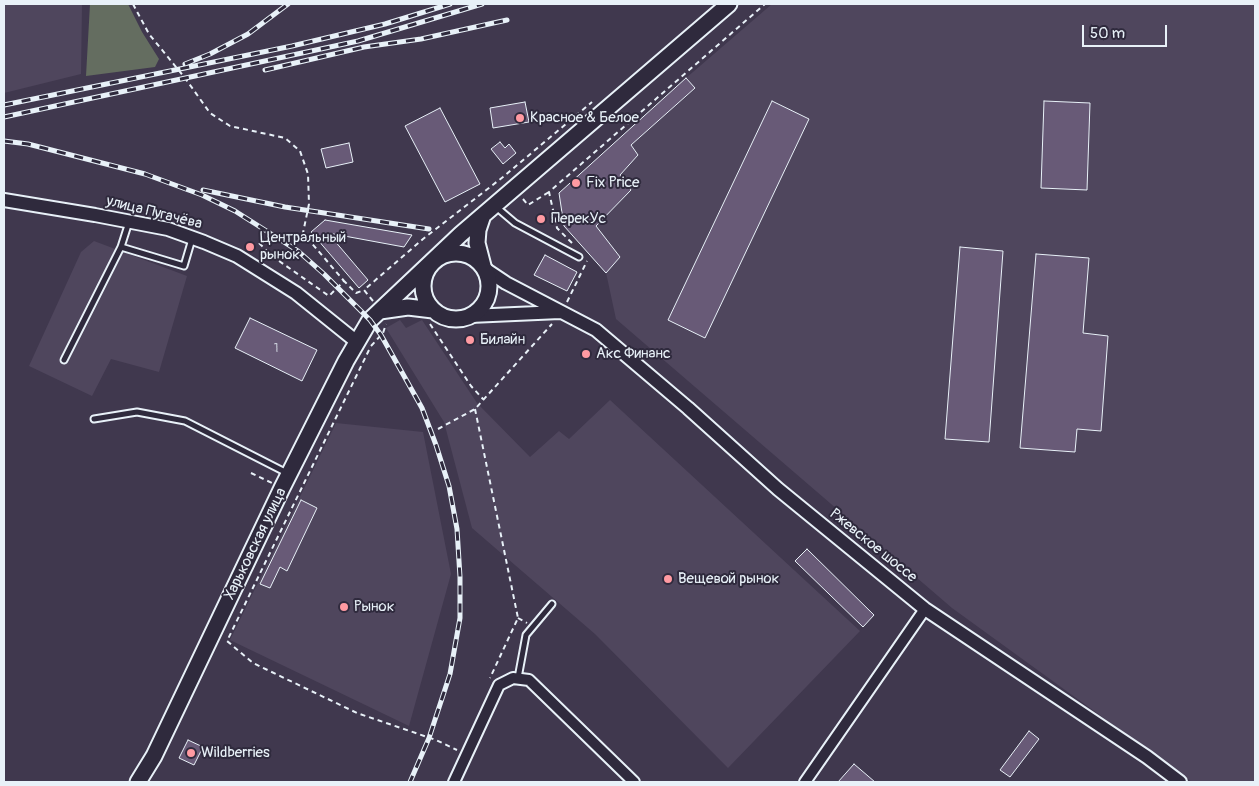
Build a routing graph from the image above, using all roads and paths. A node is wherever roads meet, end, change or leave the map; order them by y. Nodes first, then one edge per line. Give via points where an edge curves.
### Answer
1 (132, 4) edge
2 (729, 4) edge
3 (765, 4) edge
4 (4, 200) edge
5 (495, 206) junction
6 (482, 218) junction
7 (130, 222) junction
8 (193, 238) junction
9 (259, 243) dead end
10 (120, 248) junction
11 (576, 248) dead end
12 (579, 256) dead end
13 (588, 259) dead end
14 (433, 262) junction
15 (484, 268) junction
16 (344, 282) junction
17 (364, 290) dead end
18 (432, 310) junction
19 (563, 312) junction
20 (385, 316) junction
21 (470, 316) junction
22 (357, 342) junction
23 (64, 360) dead end
24 (476, 409) junction
25 (94, 419) dead end
26 (438, 429) dead end
27 (289, 474) junction
28 (552, 604) dead end
29 (924, 609) junction
30 (490, 679) dead end
31 (524, 680) junction
32 (457, 750) dead end
33 (138, 782) edge
34 (454, 782) edge
35 (634, 782) edge
36 (805, 782) edge
37 (1180, 782) edge

1 - 16 path via 149,34 210,113 230,126 285,138 300,151 308,174 309,204 302,233
2 - 5 main road
3 - 11 path via 549,192 557,228
4 - 7 street, улица Пугачёва
5 - 6 main road
5 - 12 lane via 516,223
6 - 14 main road
6 - 15 main road via 476,243
7 - 8 street, улица Пугачёва via 168,229
7 - 10 lane
8 - 10 lane via 184,266
8 - 22 street, улица Пугачёва via 237,256 296,293
9 - 16 path via 272,256 329,296
10 - 23 lane
13 - 19 path
14 - 15 main road via 447,254 463,253 478,260
14 - 18 main road via 423,285
14 - 20 main road, Харьковская улица via 418,274
15 - 19 street, Ржевское шоссе
15 - 21 main road via 489,278 488,296
16 - 17 path via 356,293
18 - 20 main road via 408,307
18 - 21 main road via 450,319
19 - 21 street
19 - 24 path
19 - 29 street, Ржевское шоссе via 596,330 778,489
20 - 22 main road, Харьковская улица via 370,320
20 - 32 path via 384,333 371,346 227,641 253,663 357,713
22 - 27 main road, Харьковская улица
24 - 26 path
24 - 30 path via 518,618
25 - 27 lane via 137,412 186,421
27 - 33 main road, Харьковская улица via 154,756
28 - 31 lane via 526,635
29 - 36 street
29 - 37 street, Ржевское шоссе
31 - 34 street via 513,678 499,685
31 - 35 street

